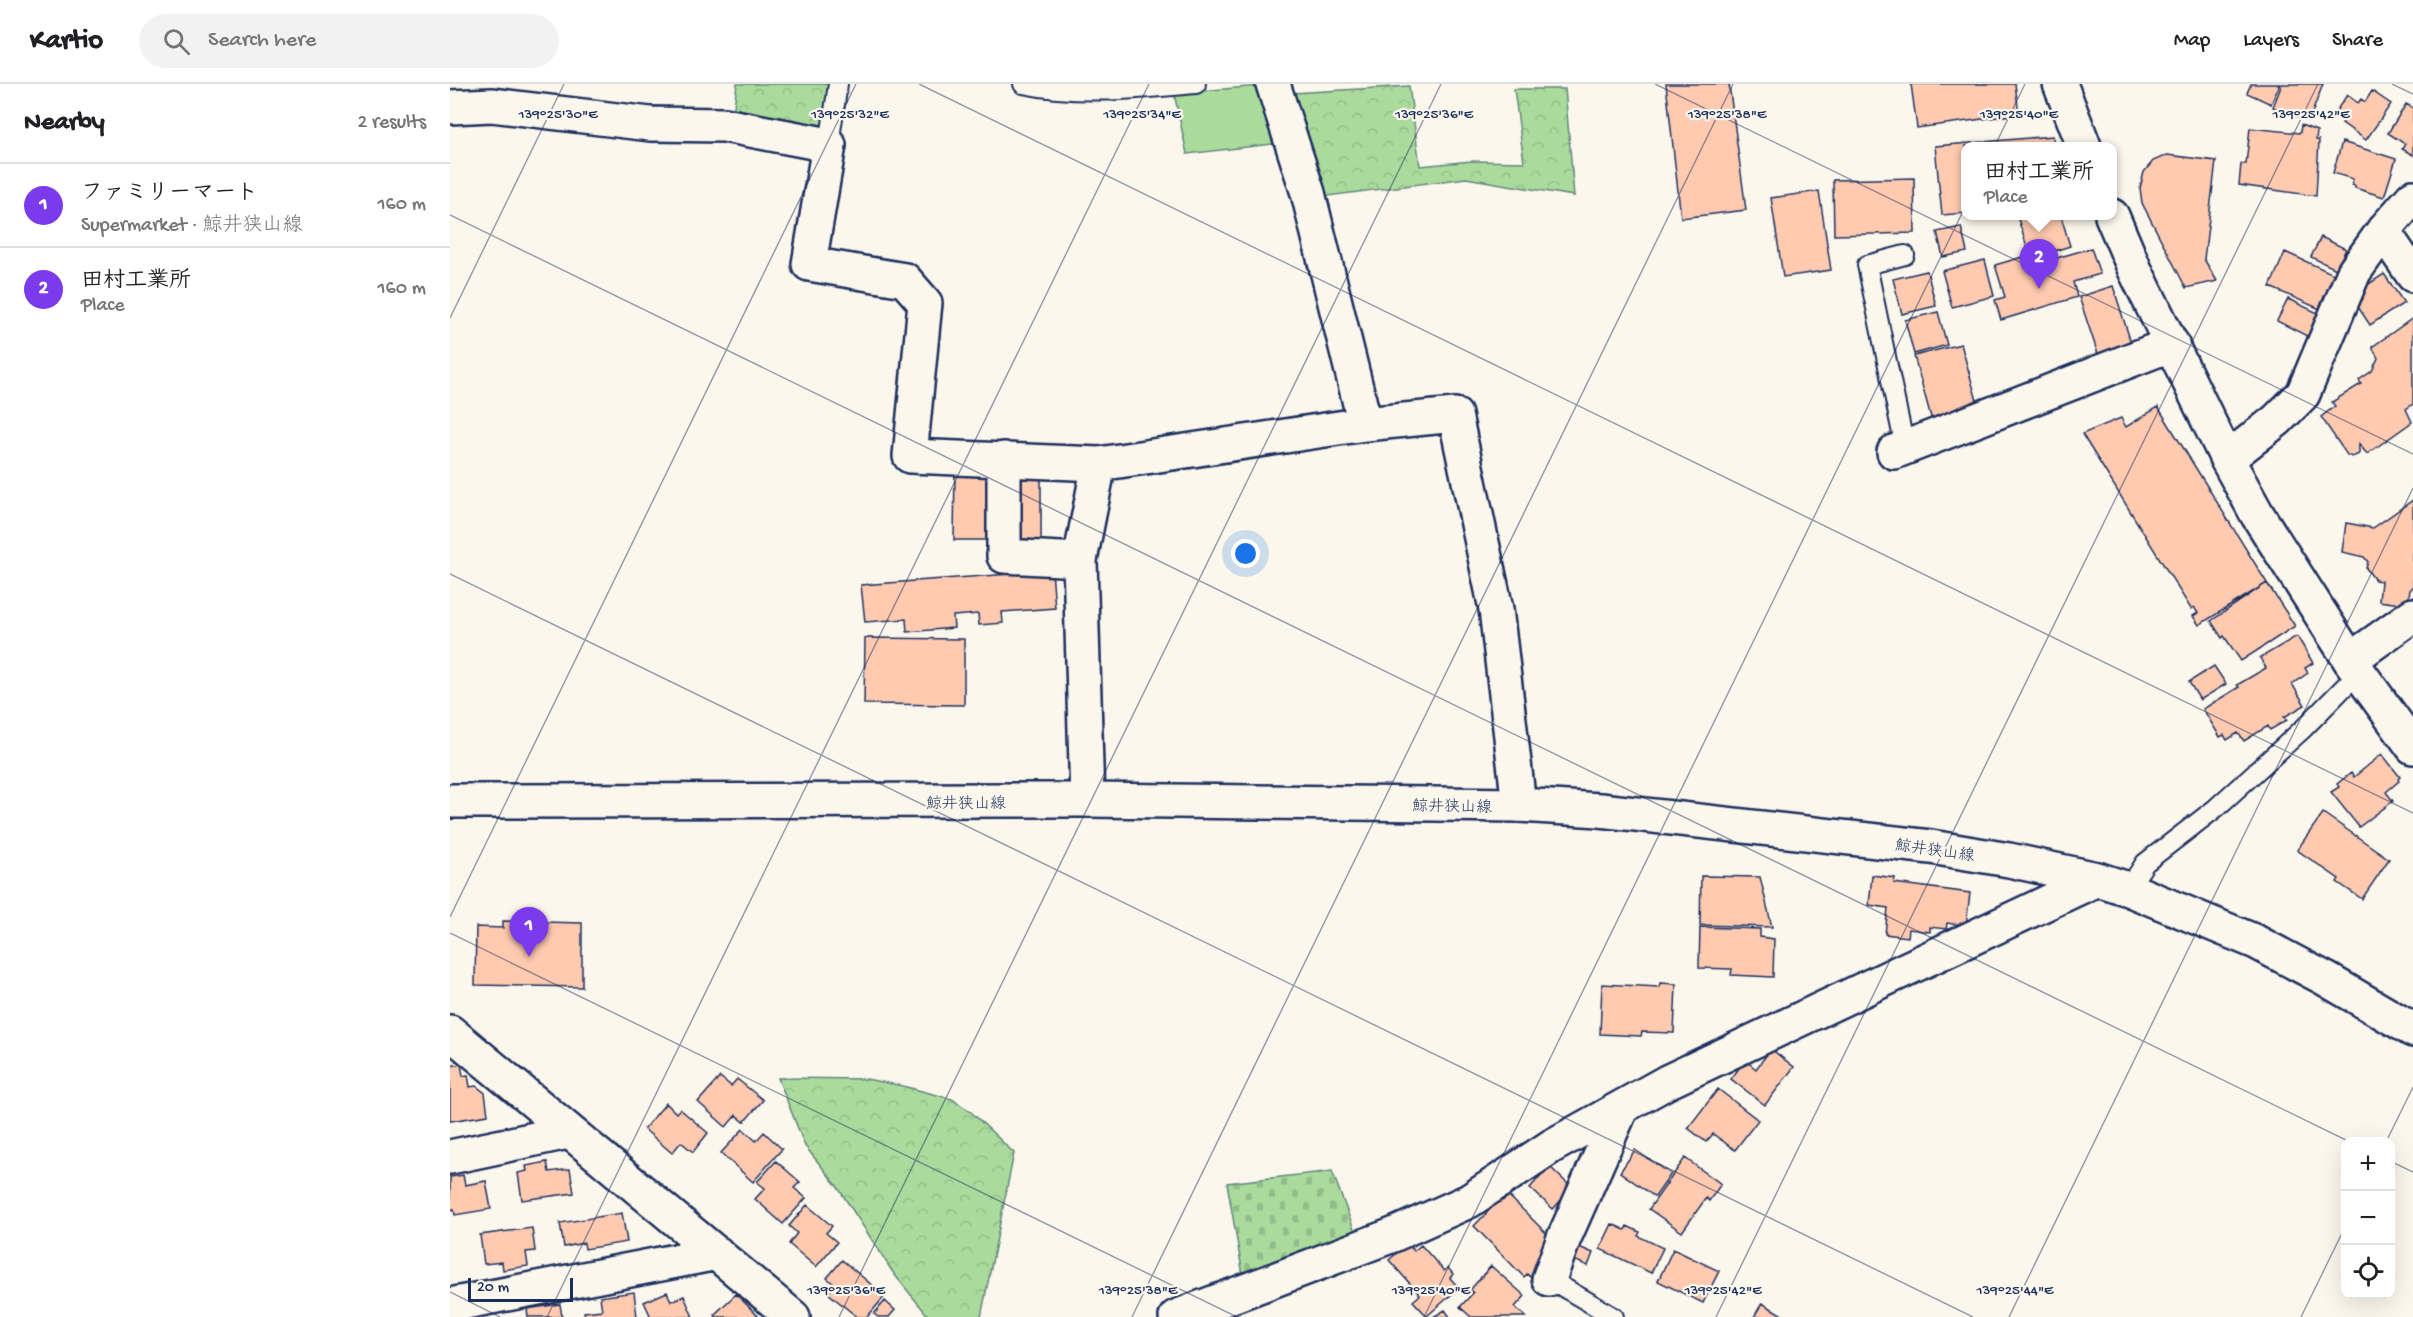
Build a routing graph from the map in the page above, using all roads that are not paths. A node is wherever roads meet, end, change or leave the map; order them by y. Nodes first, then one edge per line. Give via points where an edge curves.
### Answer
1 (838, 84) edge
2 (1023, 84) edge
3 (1196, 84) edge
4 (1273, 84) edge
5 (2060, 84) edge
6 (450, 107) edge
7 (2082, 142) edge
8 (829, 145) junction
9 (2413, 197) edge
10 (2114, 220) edge
11 (2383, 231) junction
12 (1905, 255) dead end
13 (2413, 275) edge
14 (2172, 344) junction
15 (1365, 424) junction
16 (1899, 450) joint
17 (1004, 459) junction
18 (2227, 459) junction
19 (1099, 464) junction
20 (1080, 560) junction
21 (2413, 615) edge
22 (2355, 666) junction
23 (2413, 747) edge
24 (1088, 800) junction
25 (450, 801) edge
26 (1519, 805) junction
27 (2097, 879) junction
28 (2128, 889) junction
29 (2413, 1030) edge
30 (450, 1032) edge
31 (1622, 1107) junction
32 (568, 1132) junction
33 (450, 1157) edge
34 (717, 1253) junction
35 (1549, 1279) joint
36 (450, 1305) edge
37 (793, 1317) edge
38 (1176, 1317) edge
39 (1614, 1317) edge

1 - 8 lane
2 - 3 lane via 1046,89 1110,91
4 - 15 street via 1308,194
5 - 7 street
6 - 8 street via 492,105 650,124 723,125
8 - 17 street via 809,264 905,280 925,303 910,456
9 - 11 street
10 - 14 street
11 - 13 street
11 - 18 street via 2354,272 2303,394
12 - 16 lane via 1867,265
14 - 16 street
14 - 18 street
15 - 19 street
15 - 26 street via 1455,416 1496,609
17 - 19 street
17 - 20 street via 1004,556
18 - 22 street via 2257,514
19 - 20 street
20 - 24 street
21 - 22 street
22 - 23 street
22 - 28 lane via 2304,728 2216,808 2145,863
24 - 25 street, 鯨井狭山線
24 - 26 street, 鯨井狭山線
26 - 27 street, 鯨井狭山線 via 1600,810 1931,847
27 - 28 street, 鯨井狭山線
27 - 31 street via 1666,1082
28 - 29 street, 鯨井狭山線 via 2256,942
30 - 32 street
31 - 35 street
31 - 38 street via 1552,1146 1470,1201 1394,1235
32 - 33 street
32 - 34 street
34 - 36 street
34 - 37 street
35 - 39 lane

